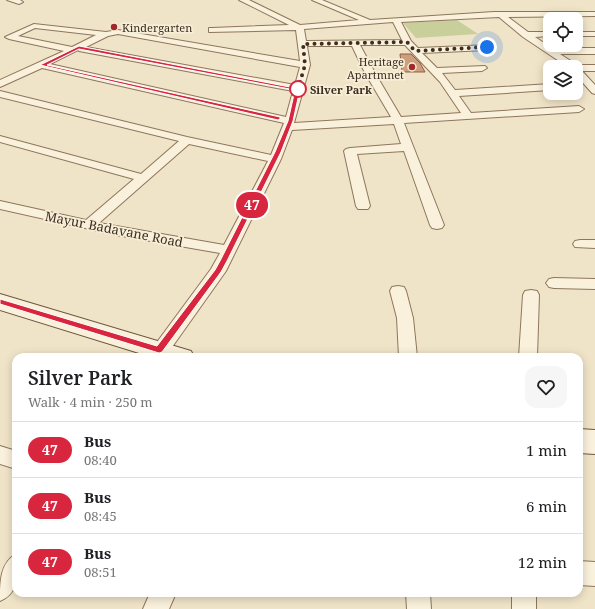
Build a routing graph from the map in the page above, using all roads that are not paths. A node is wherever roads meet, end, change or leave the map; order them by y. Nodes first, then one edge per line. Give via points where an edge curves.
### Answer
1 (243, 0) edge
2 (316, 0) edge
3 (595, 14) edge
4 (501, 15) junction
5 (396, 20) junction
6 (371, 22) junction
7 (212, 30) dead end
8 (106, 34) junction
9 (543, 34) edge
10 (583, 34) edge
11 (595, 34) edge
12 (526, 35) junction
13 (407, 42) junction
14 (355, 43) junction
15 (300, 44) junction
16 (543, 46) edge
17 (487, 47) dead end
18 (76, 49) junction
19 (415, 51) junction
20 (583, 51) edge
21 (595, 51) edge
22 (551, 52) edge
23 (563, 60) edge
24 (43, 65) junction
25 (482, 68) dead end
26 (583, 68) edge
27 (595, 68) edge
28 (434, 71) junction
29 (583, 77) edge
30 (0, 84) edge
31 (543, 86) edge
32 (298, 89) junction
33 (595, 91) edge
34 (452, 92) junction
35 (0, 94) edge
36 (579, 109) dead end
37 (468, 116) junction
38 (398, 120) junction
39 (289, 124) junction
40 (0, 139) edge
41 (187, 140) junction
42 (408, 146) junction
43 (275, 159) junction
44 (143, 178) junction
45 (0, 205) edge
46 (363, 206) dead end
47 (88, 225) junction
48 (437, 225) dead end
49 (580, 244) dead end
50 (595, 244) edge
51 (229, 250) junction
52 (554, 283) dead end
53 (595, 284) edge
54 (398, 291) dead end
55 (531, 295) dead end
56 (0, 302) edge
57 (154, 353) edge
58 (158, 353) edge
59 (408, 353) edge
60 (528, 353) edge
61 (583, 441) edge
62 (595, 442) edge
63 (0, 455) edge
64 (12, 459) edge
65 (12, 572) edge
66 (583, 573) edge
67 (595, 574) edge
68 (0, 589) edge
69 (162, 597) edge
70 (418, 597) edge
71 (524, 597) edge
72 (155, 609) edge
73 (419, 609) edge
74 (524, 609) edge

1 - 15 street
2 - 6 street
3 - 4 street via 554,10
4 - 5 street
4 - 12 street
5 - 6 street
5 - 13 street
6 - 15 street
7 - 15 street
8 - 15 street via 124,32
8 - 18 street
8 - 18 street via 34,26 9,37
9 - 12 street
10 - 11 street
12 - 16 street
13 - 14 street
13 - 19 street
14 - 15 street
14 - 38 street
15 - 32 street
17 - 19 street
18 - 24 street
18 - 32 street
19 - 28 street
20 - 21 street
22 - 23 street
24 - 30 street
24 - 39 street
25 - 28 street
26 - 27 street
28 - 34 street
29 - 33 street
31 - 34 street
32 - 39 street
34 - 37 street
35 - 41 street
36 - 37 street
37 - 38 street
38 - 39 street
38 - 42 street
39 - 43 street
40 - 44 street
41 - 43 street
41 - 44 street
42 - 46 street via 350,151
42 - 48 street
43 - 51 street
44 - 47 street
45 - 47 street, Mayur Badavane Road
47 - 51 street, Mayur Badavane Road
49 - 50 street
51 - 58 street via 218,271
52 - 53 street
54 - 59 street via 405,318
55 - 60 street
56 - 57 street
61 - 62 street
63 - 64 street
65 - 68 street
66 - 67 street
69 - 72 street
70 - 73 street
71 - 74 street

